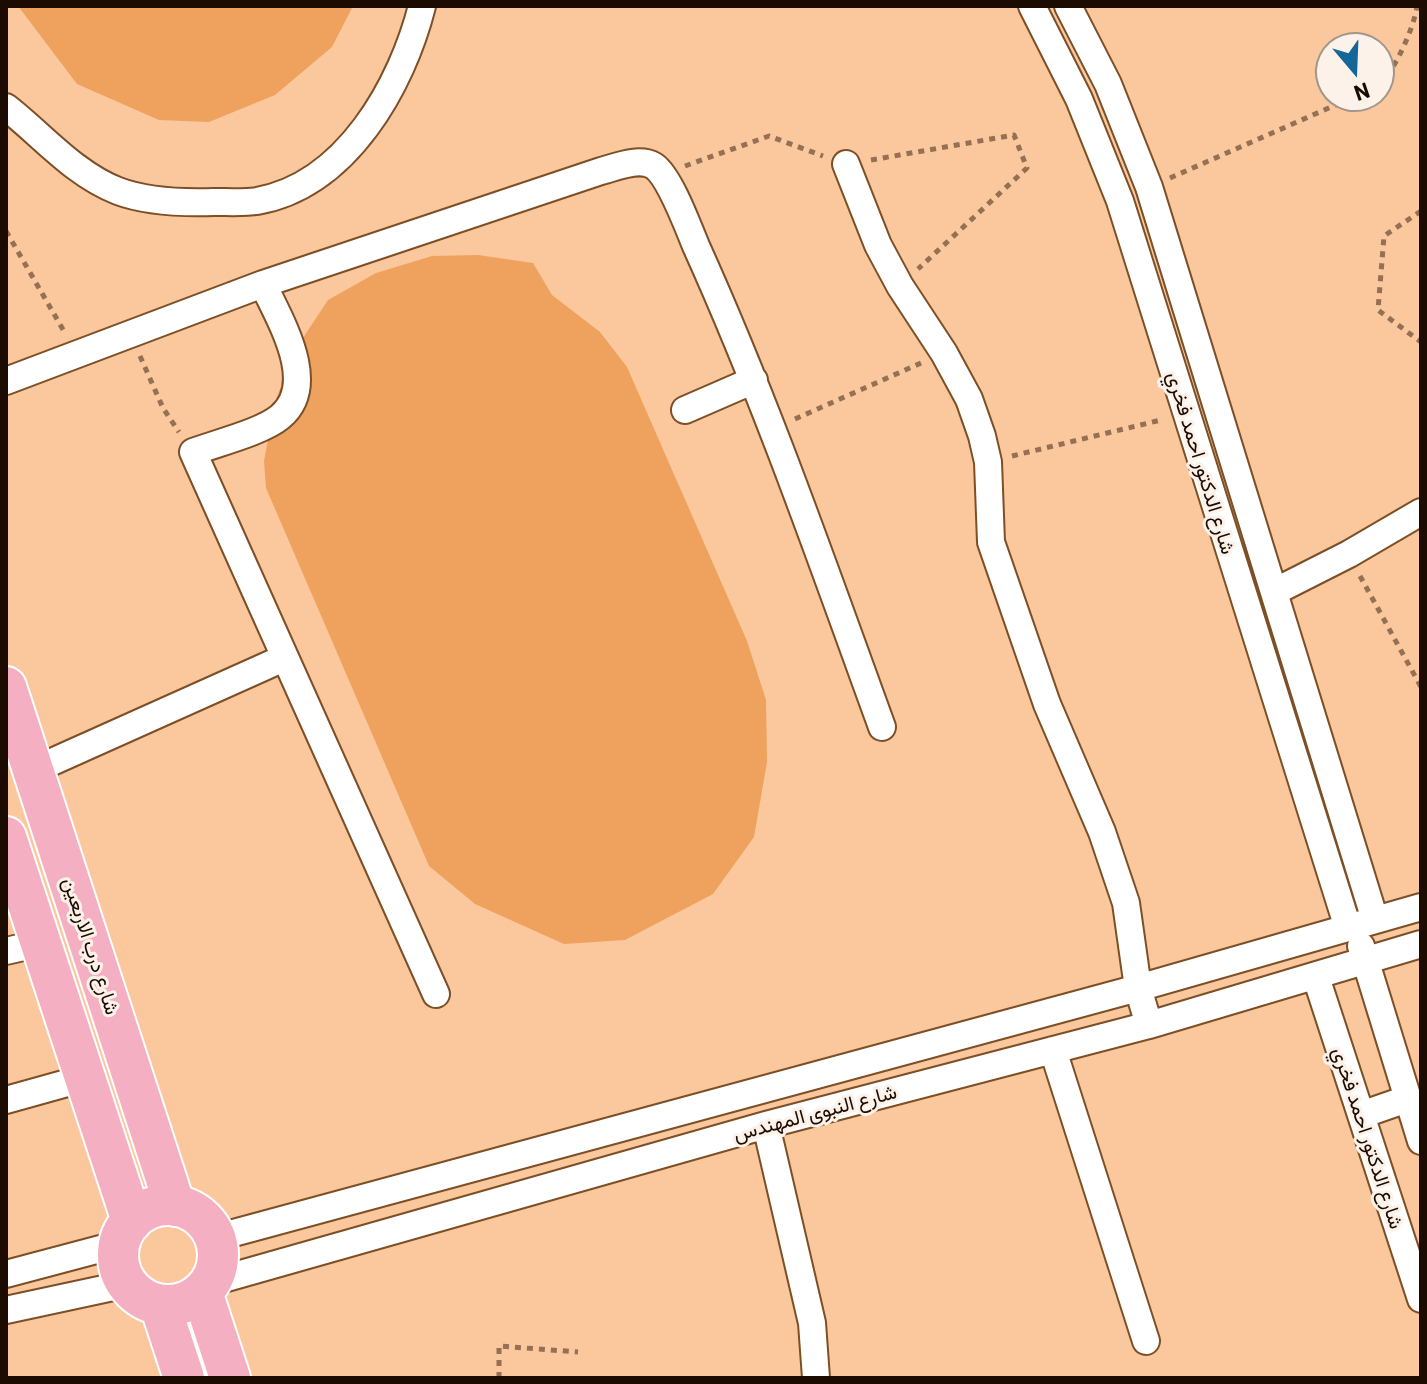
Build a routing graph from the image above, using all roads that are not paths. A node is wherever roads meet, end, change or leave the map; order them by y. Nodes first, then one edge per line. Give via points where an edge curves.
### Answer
1 (422, 6) edge
2 (1032, 6) edge
3 (1068, 6) edge
4 (6, 107) edge
5 (846, 164) road end
6 (263, 284) junction
7 (754, 380) junction
8 (6, 381) edge
9 (685, 410) dead end
10 (1421, 512) edge
11 (1276, 601) junction
12 (1251, 620) junction
13 (284, 658) junction
14 (6, 687) edge
15 (882, 727) dead end
16 (1324, 757) junction
17 (1297, 766) junction
18 (34, 770) junction
19 (6, 837) edge
20 (1421, 907) edge
21 (1360, 925) junction
22 (1421, 944) edge
23 (23, 947) edge
24 (1366, 962) junction
25 (1316, 977) junction
26 (1138, 988) junction
27 (436, 994) dead end
28 (1149, 1025) junction
29 (1053, 1050) junction
30 (85, 1078) junction
31 (1407, 1099) junction
32 (6, 1100) edge
33 (1361, 1115) junction
34 (766, 1125) junction
35 (1421, 1141) edge
36 (175, 1206) junction
37 (125, 1232) junction
38 (215, 1238) junction
39 (6, 1274) edge
40 (127, 1284) junction
41 (205, 1288) junction
42 (1421, 1299) edge
43 (160, 1305) junction
44 (6, 1310) edge
45 (1146, 1341) dead end
46 (184, 1378) edge
47 (230, 1378) edge
48 (816, 1378) edge

1 - 4 street via 388,96 358,139 310,179 259,201 183,203 118,191 66,159
2 - 12 street, شارع الدكتور احمد فخري via 1101,150
3 - 11 street, شارع الدكتور احمد فخري via 1108,84 1149,187
5 - 26 street via 878,245 969,399 988,462 991,542 1047,704 1126,903
6 - 7 street via 601,171 644,163 662,174
6 - 8 street
6 - 13 street via 297,371 293,396 278,419 193,452
7 - 9 street
7 - 15 street
10 - 11 street
11 - 12 street
11 - 16 street, شارع الدكتور احمد فخري
12 - 17 street, شارع الدكتور احمد فخري
13 - 18 street
13 - 27 street
14 - 18 highway, شارع درب الاربعين
16 - 17 street
16 - 21 street, شارع الدكتور احمد فخري
17 - 21 street, شارع الدكتور احمد فخري
18 - 36 highway, شارع درب الاربعين
19 - 23 highway
20 - 21 street, شارع النبوى المهندس
21 - 24 street
21 - 26 street, شارع النبوى المهندس
22 - 24 street, شارع النبوى المهندس
23 - 30 highway
24 - 25 street, شارع النبوى المهندس
24 - 31 street
25 - 28 street, شارع النبوى المهندس
25 - 33 street, شارع الدكتور احمد فخري
26 - 28 street
26 - 38 street, شارع النبوى المهندس
28 - 29 street, شارع النبوى المهندس
29 - 34 street, شارع النبوى المهندس
29 - 45 street
30 - 32 street
30 - 37 highway
31 - 33 street
31 - 35 street
33 - 42 street, شارع الدكتور احمد فخري
34 - 41 street, شارع النبوى المهندس
34 - 48 street via 812,1323
36 - 37 highway via 159,1206
36 - 38 highway via 199,1216
37 - 39 street
37 - 40 highway via 119,1264
38 - 41 highway via 218,1253
40 - 43 highway
40 - 44 street
41 - 43 highway via 175,1305
41 - 47 highway
43 - 46 highway

